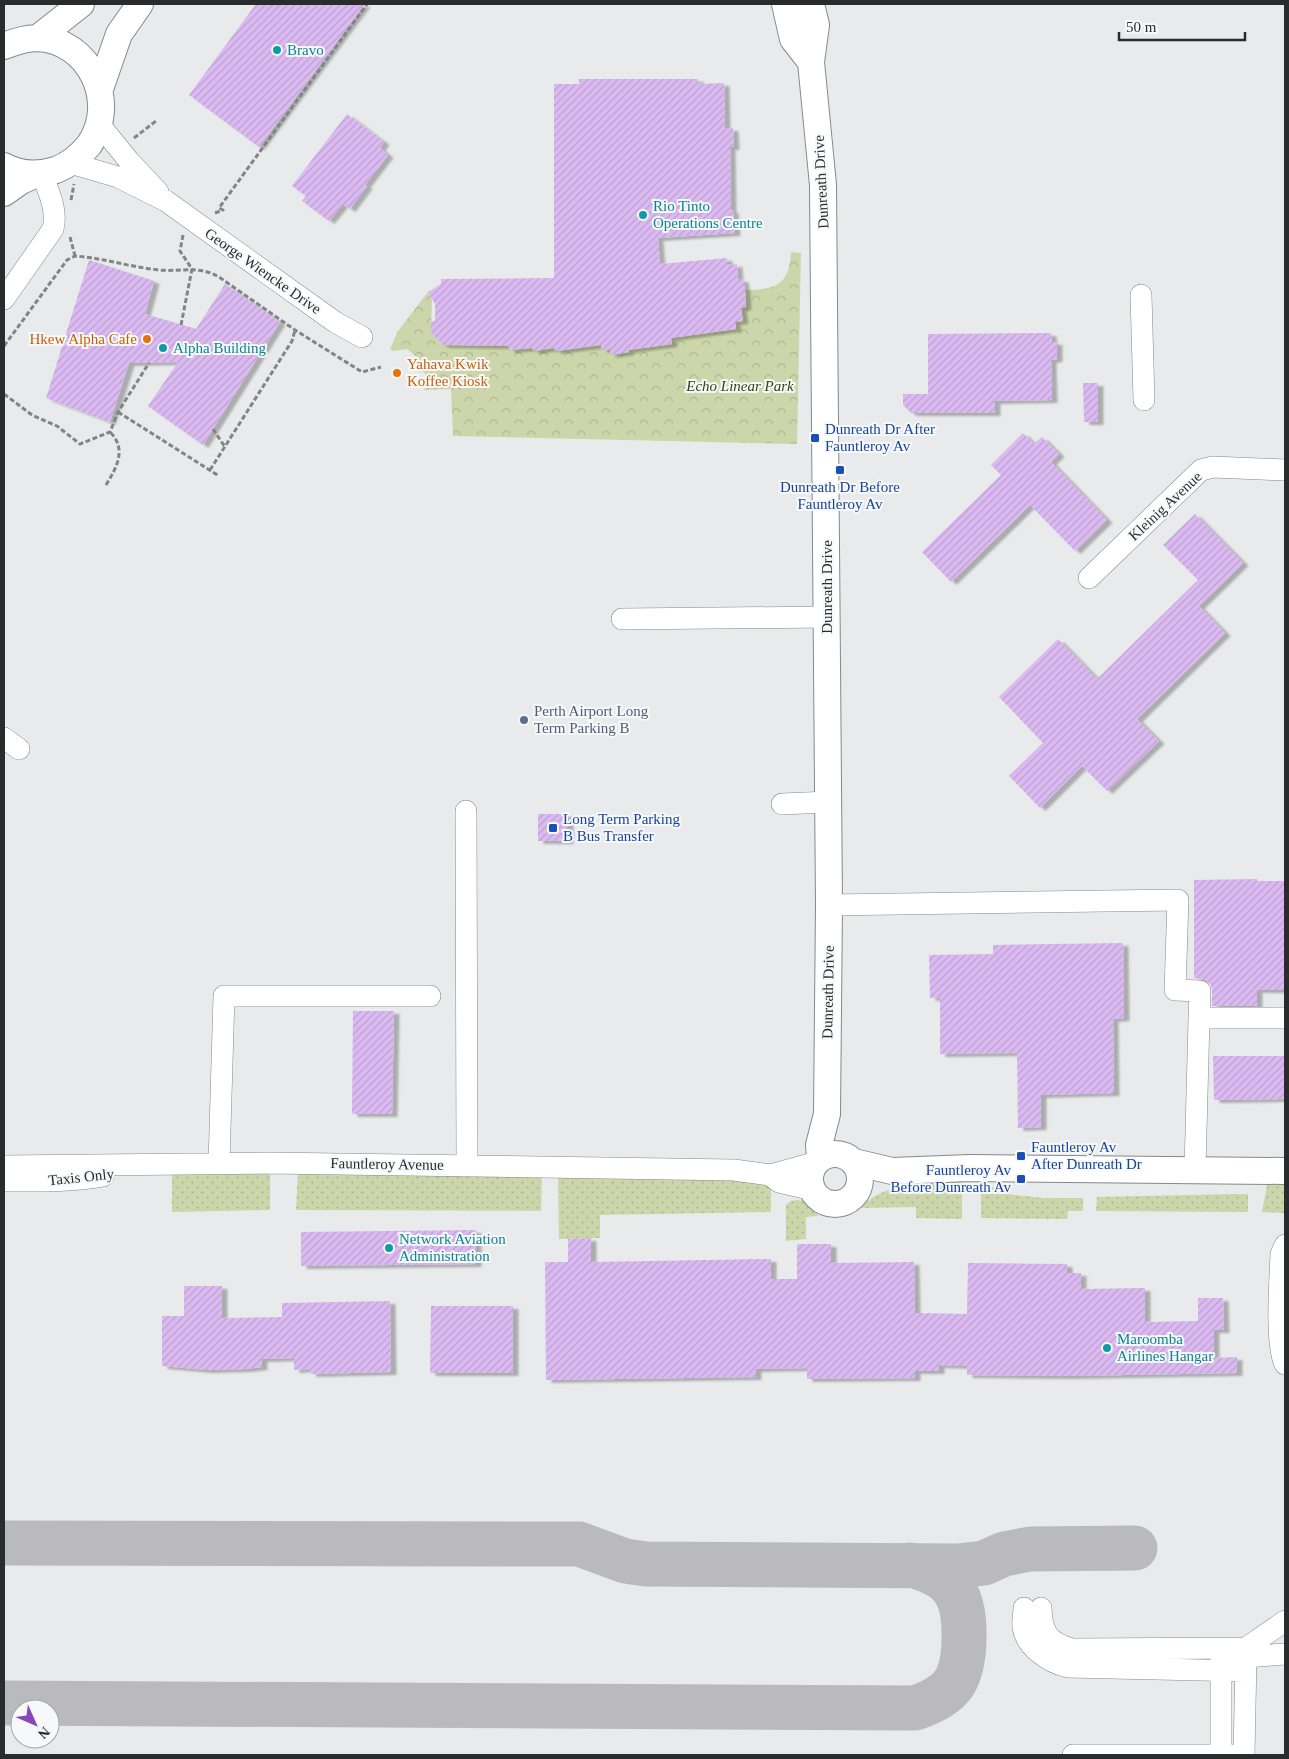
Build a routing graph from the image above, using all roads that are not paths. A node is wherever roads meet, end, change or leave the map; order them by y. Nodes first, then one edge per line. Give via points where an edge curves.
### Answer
1 (81, 4) edge
2 (140, 4) edge
3 (785, 4) edge
4 (811, 4) edge
5 (16, 41) edge
6 (811, 62) junction
7 (100, 89) junction
8 (99, 124) junction
9 (4, 166) edge
10 (76, 172) junction
11 (40, 173) junction
12 (4, 193) edge
13 (166, 201) junction
14 (1141, 295) dead end
15 (4, 299) edge
16 (362, 338) dead end
17 (1144, 400) dead end
18 (1285, 470) edge
19 (1089, 578) dead end
20 (827, 611) junction
21 (622, 613) dead end
22 (829, 802) junction
23 (782, 804) dead end
24 (466, 812) dead end
25 (830, 905) junction
26 (430, 996) dead end
27 (1199, 1018) junction
28 (1285, 1018) edge
29 (827, 1114) junction
30 (850, 1160) junction
31 (818, 1161) junction
32 (157, 1164) junction
33 (219, 1164) junction
34 (467, 1165) junction
35 (4, 1166) edge
36 (1195, 1170) junction
37 (892, 1171) junction
38 (1285, 1171) edge
39 (770, 1175) junction
40 (4, 1181) edge
41 (858, 1189) junction
42 (813, 1190) junction
43 (1285, 1245) edge
44 (1285, 1364) edge
45 (1032, 1608) dead end
46 (1285, 1621) edge
47 (1285, 1654) edge
48 (1235, 1659) junction
49 (1073, 1755) edge
50 (1208, 1755) edge
51 (1221, 1755) edge
52 (1232, 1755) edge
53 (1244, 1755) edge

1 - 5 main road
2 - 7 main road via 120,34
3 - 6 main road via 793,39
4 - 6 main road, Dunreath Drive via 816,25
5 - 7 main road via 58,42 77,53 91,69
6 - 20 main road, Dunreath Drive via 823,185
7 - 8 main road
8 - 10 main road
8 - 13 street, George Wiencke Drive
9 - 11 main road
10 - 11 main road via 60,168
10 - 13 street, George Wiencke Drive via 118,177
11 - 12 main road
11 - 15 street via 63,222 50,234
13 - 16 street, George Wiencke Drive
14 - 17 street
18 - 19 street, Kleinig Avenue via 1213,467 1201,470
20 - 21 street
20 - 22 main road, Dunreath Drive
22 - 23 street
22 - 25 main road, Dunreath Drive
24 - 34 street
25 - 27 street via 1178,900 1175,990 1200,991
25 - 29 main road, Dunreath Drive
26 - 33 street via 224,996
27 - 28 street
27 - 36 street
29 - 30 main road, Dunreath Drive
29 - 31 main road, Dunreath Drive
30 - 31 main road via 832,1154
30 - 37 main road
30 - 41 main road via 860,1174
31 - 39 street, Fauntleroy Avenue
31 - 42 main road via 812,1173
32 - 33 street, Fauntleroy Avenue
32 - 35 street, Fauntleroy Avenue
32 - 40 street, Taxis Only via 84,1179
33 - 34 street, Fauntleroy Avenue
34 - 39 street, Fauntleroy Avenue via 734,1170
36 - 37 main road via 970,1168
36 - 38 main road
37 - 41 main road
39 - 42 street, Fauntleroy Avenue via 779,1182
41 - 42 main road via 848,1200 835,1204 822,1200
43 - 44 street via 1281,1254 1280,1343
45 - 48 street via 1023,1628 1039,1653 1058,1665
46 - 48 street
47 - 48 street
48 - 51 street
48 - 52 street
48 - 53 street
49 - 50 street
50 - 51 street
51 - 52 street

